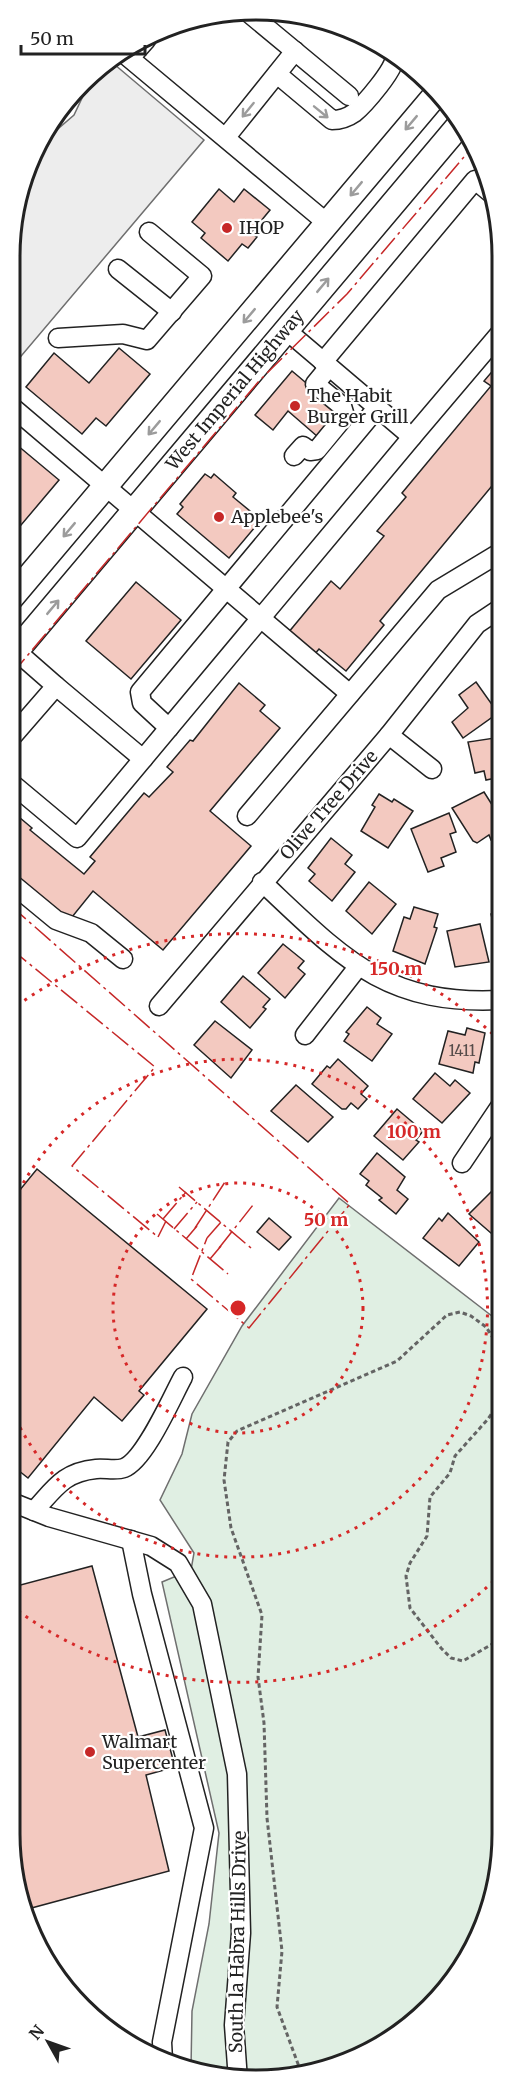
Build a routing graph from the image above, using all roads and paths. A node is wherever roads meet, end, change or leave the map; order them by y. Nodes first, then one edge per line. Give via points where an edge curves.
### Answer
1 (265, 20) edge
2 (295, 51) junction
3 (128, 57) edge
4 (394, 64) edge
5 (277, 74) junction
6 (349, 96) dead end
7 (432, 98) edge
8 (455, 129) edge
9 (226, 137) junction
10 (481, 185) edge
11 (327, 223) junction
12 (149, 232) dead end
13 (118, 269) dead end
14 (172, 312) junction
15 (286, 330) junction
16 (58, 338) dead end
17 (492, 344) edge
18 (326, 364) junction
19 (377, 408) junction
20 (20, 413) edge
21 (412, 437) junction
22 (294, 456) dead end
23 (107, 485) junction
24 (135, 509) junction
25 (492, 557) edge
26 (20, 587) edge
27 (226, 589) junction
28 (492, 614) edge
29 (260, 618) junction
30 (20, 646) edge
31 (20, 659) edge
32 (56, 686) junction
33 (350, 694) junction
34 (20, 728) edge
35 (169, 728) junction
36 (389, 735) junction
37 (143, 759) junction
38 (432, 769) dead end
39 (20, 790) edge
40 (247, 816) dead end
41 (262, 882) junction
42 (20, 890) edge
43 (123, 959) dead end
44 (358, 968) junction
45 (492, 1001) edge
46 (159, 1006) dead end
47 (305, 1035) dead end
48 (492, 1118) edge
49 (462, 1162) dead end
50 (492, 1336) edge
51 (183, 1377) dead end
52 (492, 1413) edge
53 (20, 1505) edge
54 (34, 1511) junction
55 (131, 1540) junction
56 (492, 1644) edge
57 (162, 2051) edge
58 (299, 2066) edge
59 (237, 2070) edge

1 - 2 street
2 - 5 street
2 - 6 street
3 - 9 street
5 -> 4 street via 332,120 354,113
5 -> 9 street
7 -> 11 main road, West Imperial Highway
15 -> 8 main road, West Imperial Highway
9 - 11 street
10 - 18 street via 476,180
11 -> 23 main road, West Imperial Highway
12 - 14 street via 202,276
13 - 14 street
14 - 16 street via 147,340 123,334
15 - 18 street
15 - 24 main road, West Imperial Highway
17 - 21 street
18 - 19 street
18 - 22 street via 315,384 342,406 345,416 317,450 303,446
19 - 21 street
19 - 27 street
20 - 23 street
21 - 29 street
23 - 24 street
23 -> 26 main road, West Imperial Highway
24 - 27 street
30 -> 24 main road, West Imperial Highway
25 - 33 street via 438,590
27 - 29 street
27 - 35 street via 140,692 142,703
28 - 36 street, Olive Tree Drive via 477,624
29 - 33 street
29 - 35 street
31 - 32 street
32 - 34 street
32 - 37 street
33 - 40 street
35 - 37 street
36 - 38 street
36 - 41 street, Olive Tree Drive
37 - 39 street via 76,837
41 - 44 street
41 - 46 street, Olive Tree Drive
42 - 43 street via 56,920 91,933
44 - 45 street via 414,993 467,1002
44 - 47 street
48 - 49 street
50 - 58 path via 471,1316 460,1312 447,1316 397,1361 237,1431 228,1442 224,1480 231,1528 262,1615 258,1677 264,1723 267,1818 282,1952 277,2007
51 - 54 street via 130,1464 122,1469 73,1473
52 - 56 path via 455,1456 450,1473 430,1497 427,1536 406,1576 410,1608 451,1658 463,1662
53 - 54 street, South la Habra Hills Drive
54 - 55 street, South la Habra Hills Drive
55 - 57 street via 204,1828
55 - 59 street, South la Habra Hills Drive via 151,1546 178,1563 202,1604 213,1650 237,1774 241,1934 234,2025

